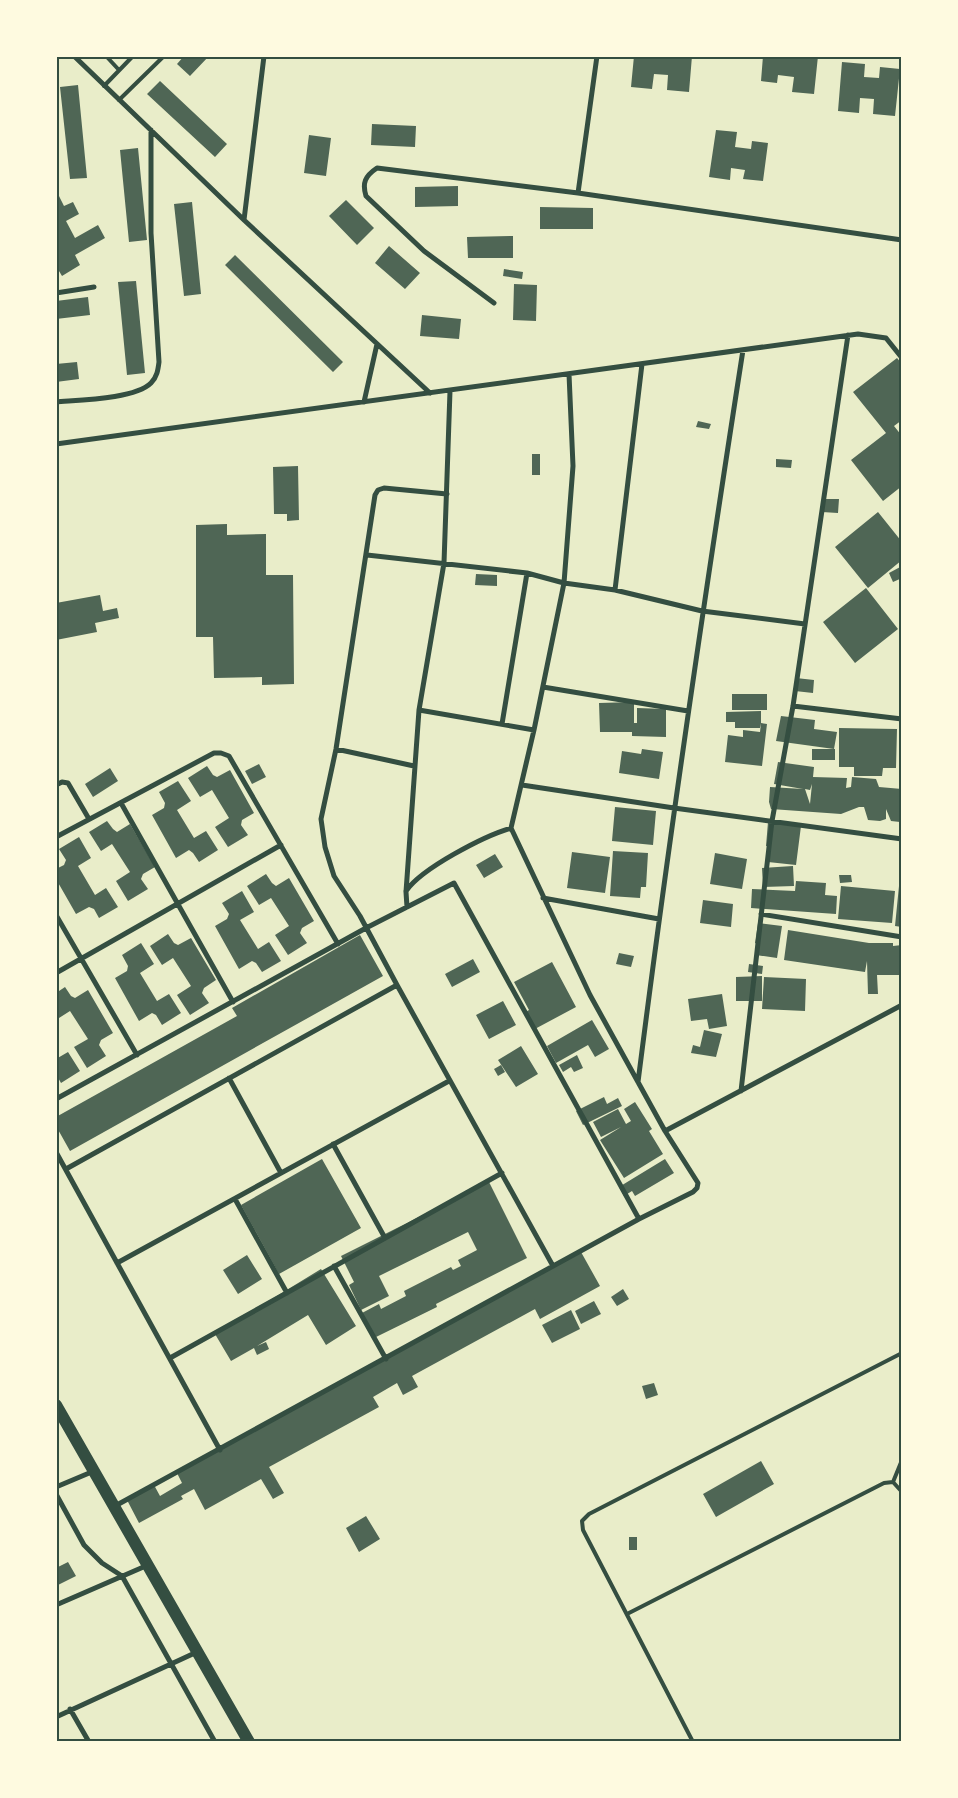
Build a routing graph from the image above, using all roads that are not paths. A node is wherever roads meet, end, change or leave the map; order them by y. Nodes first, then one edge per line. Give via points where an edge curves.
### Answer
1 (74, 56) edge
2 (106, 56) edge
3 (134, 56) edge
4 (164, 56) edge
5 (264, 56) edge
6 (597, 56) edge
7 (120, 70) junction
8 (104, 86) junction
9 (119, 100) junction
10 (151, 130) junction
11 (578, 193) junction
12 (244, 220) junction
13 (902, 240) edge
14 (94, 287) dead end
15 (56, 293) edge
16 (494, 303) dead end
17 (848, 335) junction
18 (376, 344) junction
19 (743, 350) junction
20 (902, 358) edge
21 (642, 364) junction
22 (569, 374) junction
23 (450, 391) junction
24 (430, 394) junction
25 (56, 402) edge
26 (364, 402) junction
27 (56, 444) edge
28 (448, 494) junction
29 (367, 554) junction
30 (444, 563) junction
31 (527, 573) junction
32 (564, 583) junction
33 (615, 590) junction
34 (702, 611) junction
35 (805, 624) junction
36 (543, 687) junction
37 (794, 706) junction
38 (419, 710) junction
39 (688, 711) junction
40 (902, 719) edge
41 (502, 724) junction
42 (534, 730) junction
43 (336, 749) junction
44 (414, 766) junction
45 (56, 785) edge
46 (522, 785) junction
47 (121, 803) junction
48 (674, 808) junction
49 (89, 819) junction
50 (772, 821) junction
51 (511, 828) junction
52 (56, 838) edge
53 (902, 839) edge
54 (281, 845) junction
55 (406, 892) junction
56 (543, 898) junction
57 (178, 904) junction
58 (407, 907) junction
59 (761, 914) junction
60 (56, 915) edge
61 (659, 920) junction
62 (366, 928) junction
63 (902, 937) edge
64 (338, 944) junction
65 (82, 959) junction
66 (56, 973) edge
67 (398, 985) junction
68 (233, 1002) junction
69 (902, 1005) edge
70 (137, 1055) junction
71 (229, 1078) junction
72 (449, 1081) junction
73 (638, 1083) junction
74 (741, 1091) junction
75 (56, 1100) edge
76 (665, 1132) junction
77 (333, 1144) junction
78 (56, 1152) edge
79 (66, 1169) junction
80 (282, 1173) junction
81 (502, 1173) junction
82 (235, 1199) junction
83 (639, 1219) junction
84 (385, 1238) junction
85 (117, 1263) junction
86 (334, 1266) junction
87 (554, 1266) junction
88 (287, 1293) junction
89 (902, 1353) edge
90 (170, 1358) junction
91 (386, 1359) junction
92 (56, 1405) edge
93 (220, 1450) junction
94 (902, 1460) edge
95 (94, 1471) junction
96 (893, 1482) junction
97 (56, 1487) edge
98 (902, 1492) edge
99 (56, 1494) edge
100 (115, 1506) junction
101 (148, 1565) junction
102 (122, 1576) junction
103 (56, 1605) edge
104 (626, 1614) junction
105 (198, 1651) junction
106 (171, 1664) junction
107 (70, 1709) junction
108 (56, 1716) edge
109 (89, 1742) edge
110 (215, 1742) edge
111 (250, 1742) edge
112 (693, 1742) edge

1 - 8 street
2 - 7 lane
3 - 7 lane
4 - 9 lane
5 - 12 street
6 - 11 street
7 - 8 lane
8 - 9 street
9 - 10 street
10 - 12 street
10 - 25 street via 150,233 159,362 157,374 140,391
11 - 13 street
11 - 16 street via 377,168 369,173 364,180 366,196 424,251
12 - 18 street
14 - 15 street
17 - 19 street
17 - 20 street via 886,338
17 - 35 street
18 - 24 street
18 - 26 street
19 - 21 street
19 - 34 street
21 - 22 street
21 - 33 street
22 - 23 street
22 - 32 street via 573,466
23 - 24 street
23 - 28 street
24 - 26 street
26 - 27 street
28 - 29 street via 378,490 374,495
28 - 30 street
29 - 30 street
29 - 43 street
30 - 31 street
30 - 38 street
31 - 32 street
31 - 41 street
32 - 33 street
32 - 36 street
33 - 34 street
34 - 35 street
34 - 39 street
35 - 37 street
36 - 39 street
36 - 42 street
37 - 40 street
37 - 50 street
38 - 41 street
38 - 44 street
39 - 48 street
41 - 42 street
42 - 46 street
43 - 44 street
43 - 62 street via 321,819 325,846 334,876
44 - 55 street
45 - 49 street via 68,783
46 - 48 street
46 - 51 street
47 - 49 street
47 - 54 street via 214,753 221,753 229,756
47 - 57 street
48 - 50 street
48 - 61 street
49 - 52 street
50 - 53 street
50 - 59 street
51 - 55 street via 429,868
51 - 56 street
54 - 57 street
54 - 64 street
55 - 58 street
56 - 61 street
56 - 73 street via 590,995
57 - 65 street
57 - 68 street
58 - 62 street
58 - 83 street via 454,883
59 - 63 street
59 - 74 street
60 - 65 street
61 - 73 street
62 - 64 street
62 - 67 street
64 - 68 street
65 - 66 street
65 - 70 street
67 - 71 street
67 - 72 street
68 - 70 street
69 - 74 street
70 - 75 street
71 - 79 street
71 - 80 street
72 - 77 street
72 - 81 street
73 - 76 street
74 - 76 street
76 - 83 street via 698,1183 697,1188
77 - 80 street
77 - 84 street
78 - 79 street
79 - 85 street
80 - 82 street
81 - 84 street
81 - 87 street
82 - 85 street
82 - 88 street
83 - 87 street
84 - 86 street
85 - 90 street
86 - 88 street
86 - 91 street
87 - 91 street
88 - 90 street
89 - 104 lane via 589,1514 582,1521 583,1530
90 - 93 street
91 - 93 street
92 - 95 main road
93 - 100 street
94 - 96 lane
95 - 97 street
95 - 100 main road
96 - 98 lane
96 - 104 lane via 884,1483
99 - 102 street via 84,1545 102,1563
100 - 101 main road
101 - 102 street
101 - 105 main road
102 - 103 street
102 - 106 street
104 - 112 lane
105 - 106 street
105 - 111 main road
106 - 107 street
106 - 110 street
107 - 108 street
107 - 109 street

